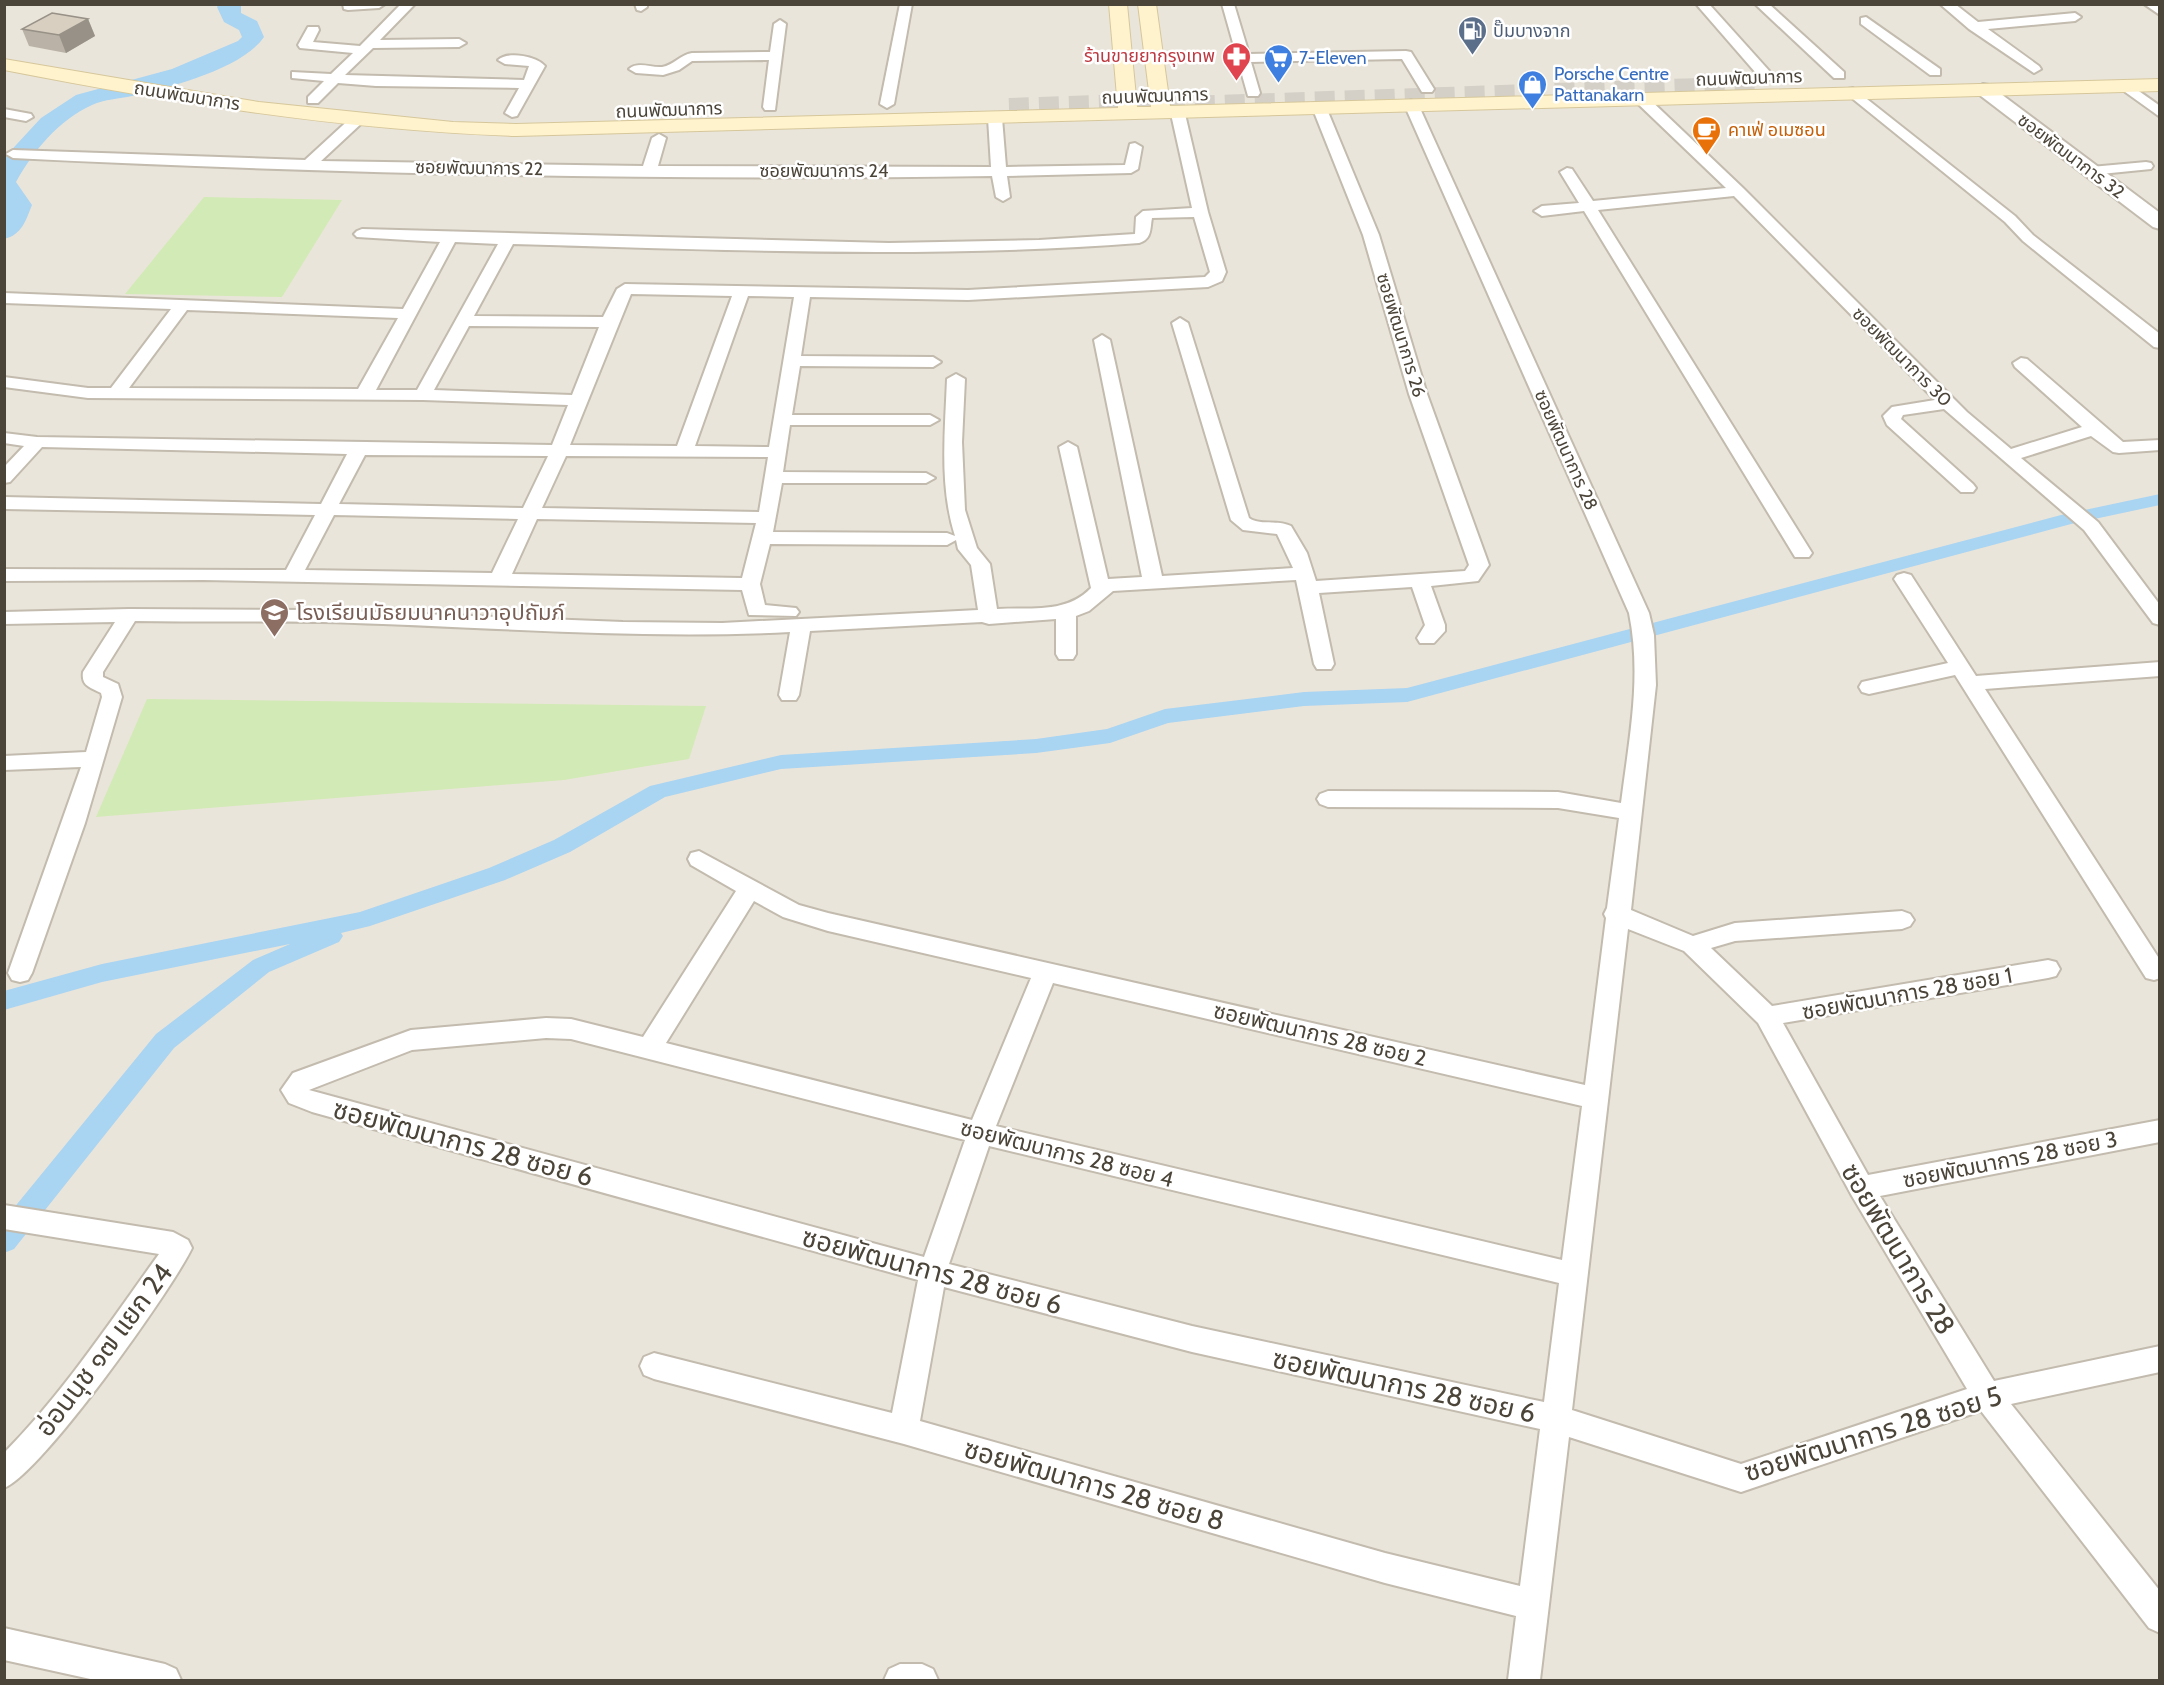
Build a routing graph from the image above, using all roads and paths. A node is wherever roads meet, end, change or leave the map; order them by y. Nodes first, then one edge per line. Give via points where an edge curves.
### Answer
1 (379, 4) edge
2 (409, 4) edge
3 (906, 4) edge
4 (1119, 4) edge
5 (1147, 4) edge
6 (1228, 4) edge
7 (1702, 4) edge
8 (1761, 4) edge
9 (1946, 4) edge
10 (2150, 4) edge
11 (347, 9) edge
12 (2160, 11) edge
13 (2074, 17) dead end
14 (1866, 21) dead end
15 (780, 24) dead end
16 (1974, 26) junction
17 (313, 30) dead end
18 (349, 34) dead end
19 (459, 43) dead end
20 (1152, 46) junction
21 (368, 47) junction
22 (1122, 47) junction
23 (335, 48) junction
24 (4, 51) edge
25 (775, 56) junction
26 (1242, 58) junction
27 (505, 60) dead end
28 (4, 64) edge
29 (636, 69) dead end
30 (2034, 69) junction
31 (2057, 69) dead end
32 (1935, 72) junction
33 (1957, 72) dead end
34 (2160, 72) edge
35 (1911, 73) dead end
36 (1887, 74) dead end
37 (297, 75) dead end
38 (1839, 75) junction
39 (1988, 75) junction
40 (2160, 77) edge
41 (334, 79) junction
42 (530, 84) junction
43 (1757, 84) junction
44 (2160, 85) edge
45 (2126, 86) junction
46 (1427, 89) junction
47 (1853, 92) junction
48 (1253, 93) junction
49 (1639, 97) junction
50 (322, 101) junction
51 (887, 104) junction
52 (1411, 104) junction
53 (1128, 105) junction
54 (771, 107) junction
55 (1166, 107) junction
56 (1319, 108) junction
57 (1006, 111) junction
58 (4, 112) edge
59 (2160, 112) edge
60 (512, 113) junction
61 (1103, 114) junction
62 (26, 117) dead end
63 (364, 119) junction
64 (659, 138) dead end
65 (1135, 147) dead end
66 (15, 154) dead end
67 (310, 164) junction
68 (2146, 166) dead end
69 (649, 171) junction
70 (2091, 171) junction
71 (999, 172) junction
72 (1567, 172) dead end
73 (1738, 191) junction
74 (1003, 197) dead end
75 (1589, 208) junction
76 (1542, 211) dead end
77 (1200, 212) junction
78 (2160, 223) edge
79 (362, 234) dead end
80 (450, 238) junction
81 (508, 240) junction
82 (742, 291) junction
83 (802, 291) junction
84 (4, 298) edge
85 (182, 306) junction
86 (410, 314) junction
87 (465, 321) junction
88 (609, 322) junction
89 (1180, 322) dead end
90 (1102, 340) dead end
91 (2160, 343) edge
92 (791, 361) junction
93 (933, 362) dead end
94 (2021, 363) dead end
95 (956, 379) dead end
96 (4, 382) edge
97 (116, 393) junction
98 (364, 395) junction
99 (423, 395) junction
100 (578, 400) junction
101 (1948, 403) junction
102 (782, 420) junction
103 (930, 420) dead end
104 (2094, 429) junction
105 (4, 438) edge
106 (37, 442) junction
107 (2160, 445) edge
108 (1068, 447) dead end
109 (359, 449) junction
110 (559, 451) junction
111 (684, 452) junction
112 (777, 452) junction
113 (2008, 456) junction
114 (4, 477) edge
115 (772, 477) junction
116 (926, 478) dead end
117 (1967, 488) dead end
118 (4, 503) edge
119 (328, 509) junction
120 (531, 511) junction
121 (767, 518) junction
122 (763, 538) junction
123 (947, 539) dead end
124 (1802, 553) dead end
125 (4, 575) edge
126 (293, 575) junction
127 (1904, 579) dead end
128 (499, 580) junction
129 (1306, 580) junction
130 (1153, 581) junction
131 (1420, 581) junction
132 (750, 584) junction
133 (1101, 589) junction
134 (953, 608) dead end
135 (1066, 612) junction
136 (129, 615) junction
137 (4, 618) edge
138 (989, 618) junction
139 (2160, 619) edge
140 (801, 626) junction
141 (1427, 638) dead end
142 (1066, 654) dead end
143 (1324, 664) dead end
144 (2160, 669) edge
145 (1967, 675) junction
146 (1869, 687) dead end
147 (789, 695) dead end
148 (93, 759) junction
149 (4, 763) edge
150 (1328, 798) dead end
151 (1631, 812) junction
152 (699, 859) dead end
153 (749, 889) junction
154 (1616, 914) junction
155 (1902, 920) dead end
156 (1692, 945) junction
157 (2048, 969) dead end
158 (1046, 971) junction
159 (2154, 971) dead end
160 (20, 973) dead end
161 (1767, 1016) junction
162 (650, 1048) junction
163 (1594, 1098) junction
164 (312, 1102) joint
165 (2160, 1131) edge
166 (980, 1133) junction
167 (1861, 1188) junction
168 (4, 1217) edge
169 (933, 1272) junction
170 (1575, 1275) junction
171 (2160, 1359) edge
172 (654, 1366) dead end
173 (1987, 1396) junction
174 (1557, 1419) junction
175 (904, 1430) junction
176 (4, 1474) edge
177 (1534, 1605) junction
178 (2160, 1617) edge
179 (4, 1644) edge
180 (165, 1680) edge
181 (1524, 1680) edge

1 - 11 street
2 - 21 street
3 - 51 street
4 - 22 main road
5 - 20 main road
6 - 26 street
7 - 43 street
8 - 38 street
9 - 16 street
10 - 12 street
13 - 16 street
14 - 32 street
15 - 25 street
16 - 30 street
17 - 23 street via 305,45
18 - 23 street
19 - 21 street
20 - 22 main road
20 - 55 main road
21 - 23 street
21 - 41 street
22 - 53 main road
24 - 50 main road, ถนนพัฒนาการ
25 - 29 street via 692,57 672,69
25 - 54 street
26 - 46 street via 1406,55
26 - 48 street
27 - 42 street via 536,63
28 - 63 main road, ถนนพัฒนาการ via 149,90
30 - 31 main road, ถนนพัฒนาการ
30 - 39 main road, ถนนพัฒนาการ
32 - 33 main road
32 - 35 main road
34 - 43 main road, ถนนพัฒนาการ
36 - 38 main road, ถนนพัฒนาการ
37 - 41 street
38 - 43 main road, ถนนพัฒนาการ
39 - 45 main road, ถนนพัฒนาการ
39 - 47 main road, ถนนพัฒนาการ
39 - 70 street, ซอยพัฒนาการ 32
40 - 43 main road, ถนนพัฒนาการ
41 - 42 street
41 - 50 street
42 - 60 street
43 - 46 main road, ถนนพัฒนาการ
43 - 47 main road, ถนนพัฒนาการ
43 - 49 main road, ถนนพัฒนาการ
44 - 45 main road, ถนนพัฒนาการ
45 - 59 street
46 - 48 main road, ถนนพัฒนาการ
47 - 91 street
48 - 55 main road, ถนนพัฒนาการ
49 - 52 main road, ถนนพัฒนาการ
49 - 73 street, ซอยพัฒนาการ 30
50 - 57 main road, ถนนพัฒนาการ via 441,116 543,120
50 - 60 main road, ถนนพัฒนาการ
51 - 54 main road, ถนนพัฒนาการ
51 - 57 main road, ถนนพัฒนาการ
52 - 56 main road, ถนนพัฒนาการ
52 - 151 street, ซอยพัฒนาการ 28 via 1639,613 1646,636 1646,672
53 - 55 main road
53 - 57 main road, ถนนพัฒนาการ
53 - 61 main road
54 - 60 main road, ถนนพัฒนาการ
55 - 56 main road, ถนนพัฒนาการ via 1210,111
55 - 61 main road, ถนนพัฒนาการ
55 - 77 street
56 - 131 street, ซอยพัฒนาการ 26 via 1371,235 1418,394 1479,565 1471,577
57 - 61 main road, ถนนพัฒนาการ
57 - 63 main road, ถนนพัฒนาการ via 541,126
57 - 71 street
58 - 62 street
63 - 67 street
64 - 69 street
65 - 71 street, ซอยพัฒนาการ 24 via 1131,169
66 - 67 street, ซอยพัฒนาการ 22
67 - 69 street, ซอยพัฒนาการ 22
68 - 70 street
69 - 71 street, ซอยพัฒนาการ 24
70 - 78 street, ซอยพัฒนาการ 32
71 - 74 street
72 - 75 street
73 - 75 street
73 - 101 street, ซอยพัฒนาการ 30
75 - 76 street
75 - 124 street
77 - 81 street via 1148,214 1144,217 1142,237 1073,244 939,249
77 - 83 street via 1218,272 1208,282 968,295
79 - 80 street
80 - 81 street
80 - 86 street
81 - 87 street
82 - 83 street
82 - 88 street via 630,288 620,296
82 - 111 street
83 - 92 street
84 - 85 street
85 - 86 street
85 - 97 street
86 - 98 street
87 - 88 street
87 - 99 street
88 - 100 street
89 - 129 street via 1240,520 1248,526 1286,530
90 - 130 street
92 - 93 street
92 - 102 street
94 - 104 street
95 - 138 street via 956,510 968,549 980,564
96 - 97 street
97 - 98 street
98 - 99 street
99 - 100 street
100 - 110 street
101 - 113 street, ซอยพัฒนาการ 30
101 - 117 street via 1898,411 1892,416 1893,421
102 - 103 street
102 - 112 street
104 - 107 street via 2119,448
104 - 113 street
105 - 106 street
106 - 109 street
106 - 114 street
108 - 133 street
109 - 110 street
109 - 119 street
110 - 111 street
110 - 120 street
111 - 112 street
112 - 115 street
113 - 139 street, ซอยพัฒนาการ 30 via 2091,526
115 - 116 street
115 - 121 street
118 - 119 street
119 - 120 street
119 - 126 street
120 - 121 street
120 - 128 street
121 - 122 street
122 - 123 street
122 - 132 street
125 - 126 street
126 - 128 street
127 - 145 street
128 - 132 street
129 - 130 street
129 - 131 street
129 - 143 street
130 - 133 street
131 - 141 street via 1435,625 1435,631
132 - 134 street via 754,608 762,613
133 - 135 street via 1085,607
135 - 138 street
135 - 142 street
136 - 137 street
136 - 140 street via 321,616 623,628
136 - 148 street via 93,672 92,680 111,689 112,697
138 - 140 street
140 - 147 street
144 - 145 street
145 - 146 street
145 - 159 street
148 - 149 street
148 - 160 street
150 - 151 street via 1558,800
151 - 154 street, ซอยพัฒนาการ 28
152 - 153 street, ซอยพัฒนาการ 28 ซอย 2
153 - 158 street, ซอยพัฒนาการ 28 ซอย 2 via 791,910 828,921
153 - 162 street
154 - 156 street, ซอยพัฒนาการ 28
154 - 163 street, ซอยพัฒนาการ 28
155 - 156 street via 1735,932
156 - 161 street, ซอยพัฒนาการ 28
157 - 161 street, ซอยพัฒนาการ 28 ซอย 1
158 - 163 street, ซอยพัฒนาการ 28 ซอย 2
158 - 166 street
161 - 167 street, ซอยพัฒนาการ 28
162 - 164 street, ซอยพัฒนาการ 28 ซอย 4 via 560,1028 411,1040 302,1080 294,1090
162 - 166 street, ซอยพัฒนาการ 28 ซอย 4
163 - 170 street, ซอยพัฒนาการ 28
164 - 169 street, ซอยพัฒนาการ 28 ซอย 6
165 - 167 street, ซอยพัฒนาการ 28 ซอย 3
166 - 169 street
166 - 170 street, ซอยพัฒนาการ 28 ซอย 4
167 - 173 street, ซอยพัฒนาการ 28
168 - 176 street, อ่อนนุช ๑๗ แยก 24 via 173,1244 178,1248 42,1436
169 - 174 street, ซอยพัฒนาการ 28 ซอย 6 via 1192,1339
169 - 175 street
170 - 174 street, ซอยพัฒนาการ 28
171 - 173 street, ซอยพัฒนาการ 28 ซอย 5
172 - 175 street, ซอยพัฒนาการ 28 ซอย 8
173 - 174 street, ซอยพัฒนาการ 28 ซอย 5 via 1741,1478
173 - 178 street, ซอยพัฒนาการ 28
174 - 177 street, ซอยพัฒนาการ 28
175 - 177 street, ซอยพัฒนาการ 28 ซอย 8 via 1386,1568
177 - 181 street, ซอยพัฒนาการ 28
179 - 180 street

